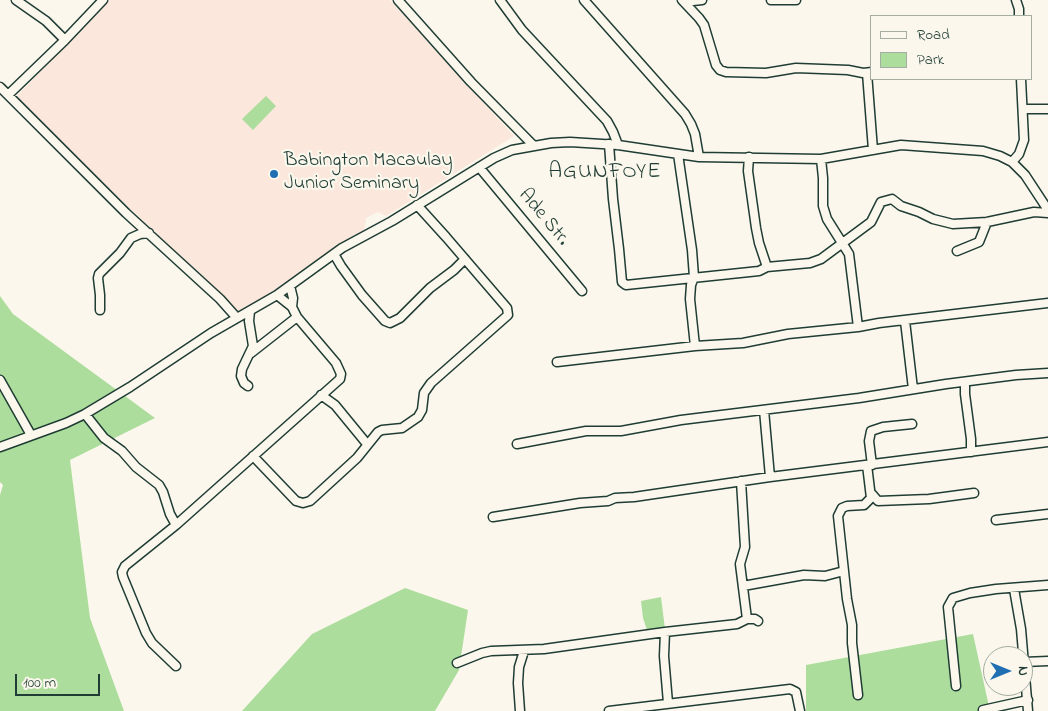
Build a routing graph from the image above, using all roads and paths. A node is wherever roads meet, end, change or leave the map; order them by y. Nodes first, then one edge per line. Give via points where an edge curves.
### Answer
1 (16, 0) edge
2 (103, 0) edge
3 (398, 0) edge
4 (500, 0) edge
5 (584, 0) edge
6 (702, 0) edge
7 (771, 0) edge
8 (796, 0) edge
9 (1016, 0) edge
10 (683, 1) edge
11 (1019, 15) edge
12 (65, 40) junction
13 (870, 73) edge
14 (870, 80) edge
15 (1021, 80) edge
16 (0, 87) edge
17 (8, 95) junction
18 (1023, 109) junction
19 (1048, 110) edge
20 (609, 144) junction
21 (618, 145) junction
22 (534, 146) junction
23 (873, 150) junction
24 (678, 154) junction
25 (699, 157) junction
26 (749, 158) junction
27 (821, 159) junction
28 (1012, 162) junction
29 (479, 168) junction
30 (416, 205) junction
31 (1048, 211) edge
32 (987, 222) junction
33 (149, 233) junction
34 (842, 244) junction
35 (956, 251) dead end
36 (334, 254) junction
37 (465, 259) junction
38 (767, 267) junction
39 (694, 277) junction
40 (290, 286) junction
41 (582, 291) dead end
42 (277, 295) junction
43 (1048, 302) edge
44 (292, 307) junction
45 (100, 310) dead end
46 (250, 311) junction
47 (297, 317) junction
48 (237, 318) junction
49 (905, 321) junction
50 (858, 327) junction
51 (695, 346) junction
52 (250, 354) junction
53 (557, 362) dead end
54 (1048, 373) edge
55 (0, 380) edge
56 (965, 382) junction
57 (248, 386) dead end
58 (913, 389) junction
59 (321, 395) junction
60 (764, 410) junction
61 (85, 414) junction
62 (912, 424) dead end
63 (31, 435) junction
64 (1048, 442) edge
65 (366, 444) junction
66 (517, 444) dead end
67 (0, 447) edge
68 (971, 452) junction
69 (253, 456) junction
70 (869, 465) junction
71 (770, 477) junction
72 (741, 481) junction
73 (974, 492) dead end
74 (872, 494) junction
75 (1048, 514) edge
76 (493, 517) dead end
77 (996, 520) dead end
78 (176, 525) junction
79 (844, 571) junction
80 (1048, 585) edge
81 (742, 586) junction
82 (1014, 588) junction
83 (747, 619) junction
84 (758, 622) dead end
85 (664, 632) junction
86 (1023, 646) edge
87 (524, 650) junction
88 (1048, 661) edge
89 (1033, 662) edge
90 (457, 663) dead end
91 (176, 666) dead end
92 (956, 686) dead end
93 (858, 696) dead end
94 (1028, 696) edge
95 (1028, 700) junction
96 (668, 703) junction
97 (983, 710) dead end
98 (520, 711) edge
99 (609, 711) edge
100 (800, 711) edge
101 (1028, 711) edge

1 - 12 street via 46,21
2 - 12 street
3 - 22 street
4 - 21 street via 522,30 607,121
5 - 25 street via 685,114 695,134
6 - 10 street
7 - 8 street
9 - 11 street
10 - 13 street via 700,18 720,70 766,73 796,68
12 - 17 street
14 - 23 street
15 - 18 street
16 - 17 street
17 - 33 street
18 - 19 street
18 - 28 street via 1024,140
20 - 21 street
20 - 22 street via 570,142
20 - 39 street via 622,282 626,285
21 - 24 street
22 - 29 street via 512,150
23 - 27 street
23 - 28 street via 901,145 982,151
24 - 25 street
24 - 39 street
25 - 26 street
26 - 27 street
26 - 38 street via 756,228
27 - 34 street via 823,206
28 - 31 street via 1025,175
29 - 30 street
29 - 41 street, Ade Str.
30 - 36 street
30 - 37 street
31 - 32 street
32 - 34 street via 948,224 901,206 892,199 881,202 872,222
32 - 35 street via 979,242
33 - 45 street via 131,238 99,274
33 - 48 street via 220,298
34 - 38 street via 810,263
34 - 50 street via 849,254
36 - 37 street via 362,295 390,323 400,318
36 - 40 street
37 - 65 street via 507,308 508,315 431,383 424,393 418,417 402,428 378,432
38 - 39 street via 759,271
39 - 51 street via 690,285 690,299
40 - 42 street
40 - 44 street
42 - 44 street
42 - 46 street
43 - 49 street
44 - 47 street
46 - 48 street
46 - 52 street via 253,346
47 - 52 street
47 - 59 street via 340,369 340,379
48 - 61 street
49 - 50 street
49 - 58 street
50 - 51 street via 788,334 743,343
51 - 53 street
52 - 57 street via 241,376
54 - 56 street
55 - 63 street
56 - 58 street
56 - 68 street
58 - 60 street
59 - 65 street via 335,405
59 - 69 street
60 - 66 street via 621,431 586,430
60 - 71 street
61 - 63 street
61 - 78 street via 104,438 159,485
62 - 70 street via 871,431
63 - 67 street
64 - 68 street
65 - 69 street via 340,474 310,501 303,503 296,501
68 - 70 street
69 - 78 street
70 - 71 street
70 - 74 street
71 - 72 street
72 - 76 street
72 - 81 street
73 - 74 street via 929,499 878,501
74 - 79 street via 864,505 847,506 840,512 838,523
75 - 77 street
78 - 91 street via 125,566 122,572 146,633
79 - 81 street
79 - 93 street
80 - 82 street
81 - 83 street
82 - 86 street
82 - 92 street via 953,598 948,607
83 - 84 street
83 - 85 street via 736,624
85 - 87 street
85 - 96 street
87 - 90 street via 482,653
87 - 98 street via 518,682
88 - 89 street
94 - 95 street
95 - 97 street
95 - 101 street
96 - 99 street
96 - 100 street via 790,689 796,692

